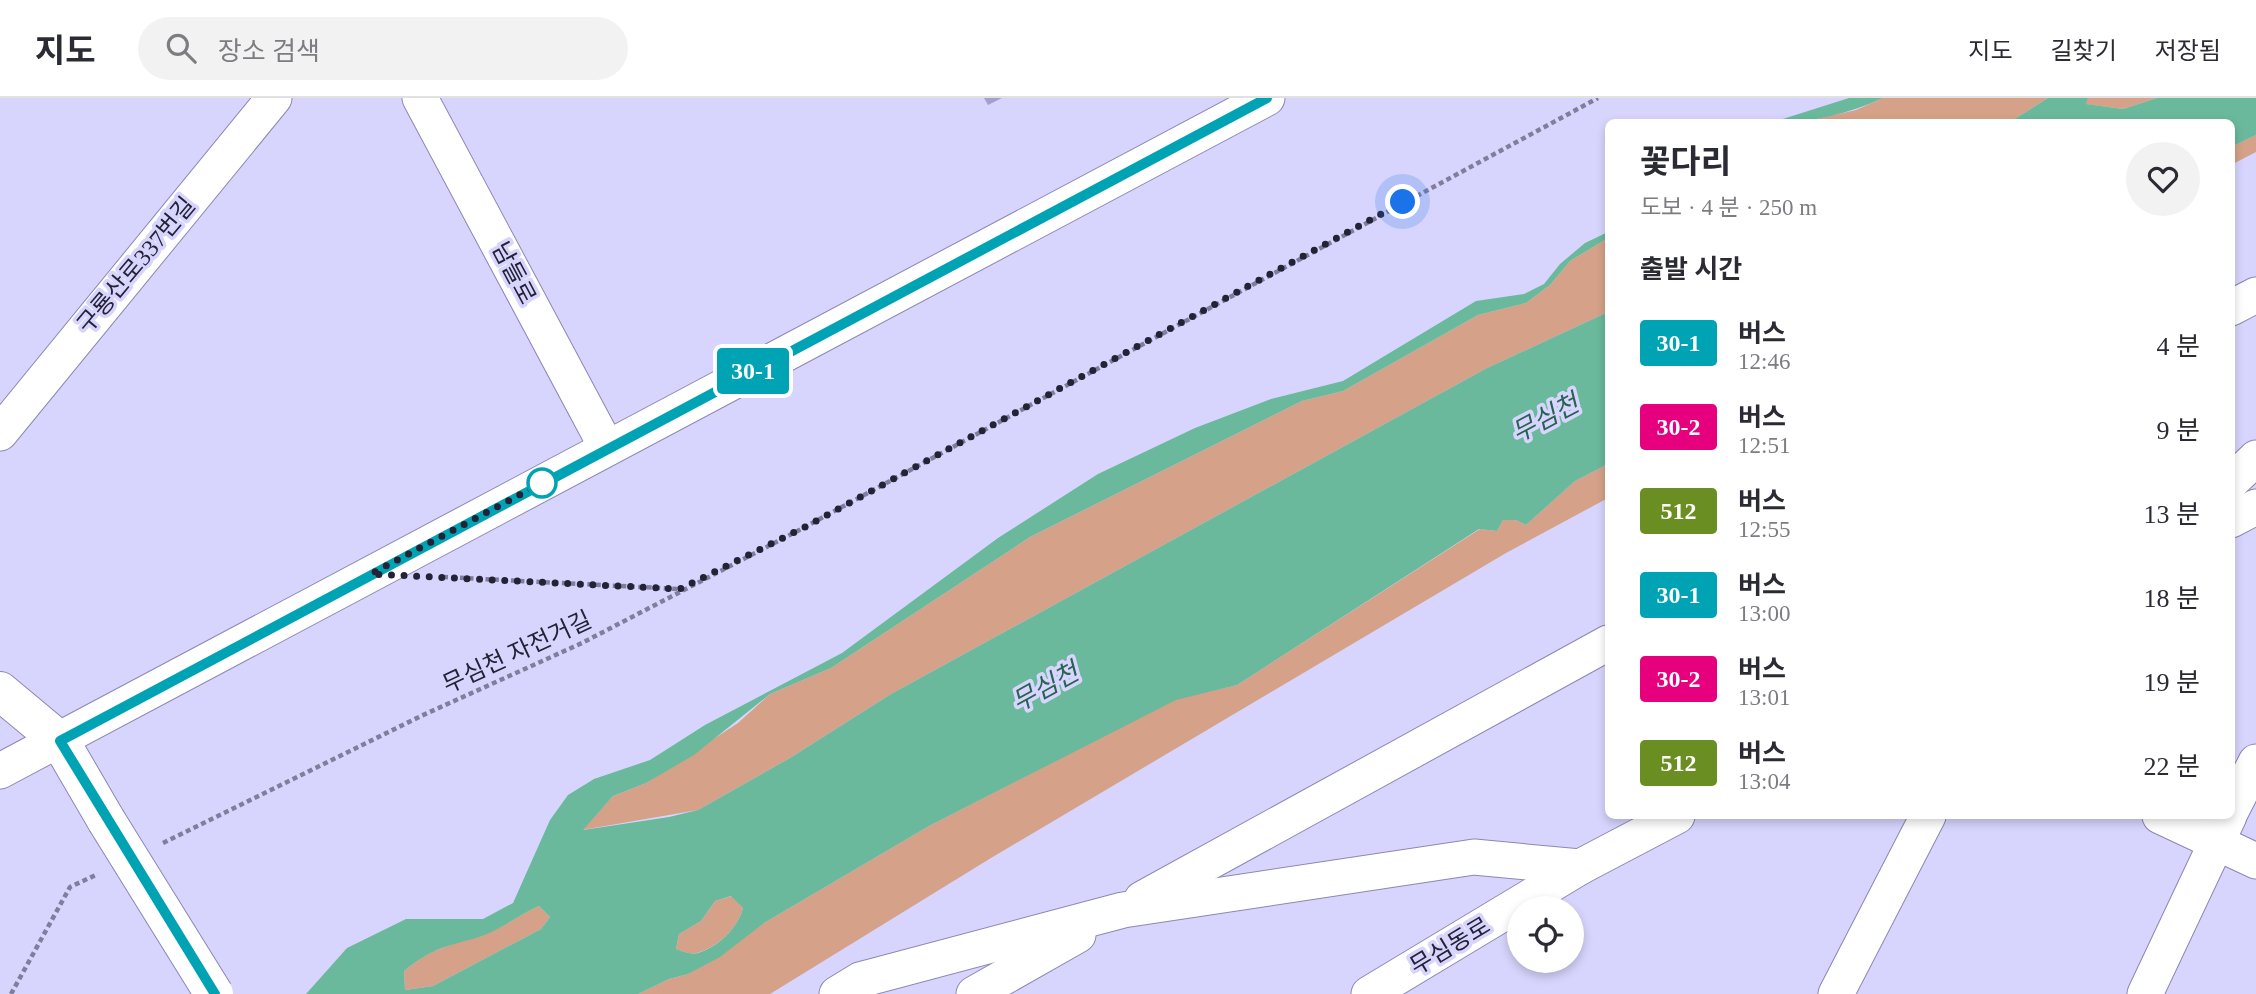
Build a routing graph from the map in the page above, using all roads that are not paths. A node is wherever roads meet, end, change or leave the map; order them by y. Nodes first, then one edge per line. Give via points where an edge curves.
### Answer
1 (274, 98) edge
2 (419, 98) edge
3 (1268, 98) edge
4 (2256, 295) edge
5 (2235, 306) edge
6 (0, 433) edge
7 (607, 447) junction
8 (2256, 458) edge
9 (2235, 478) edge
10 (2256, 507) edge
11 (2235, 518) edge
12 (1605, 645) edge
13 (0, 691) edge
14 (60, 741) junction
15 (2256, 762) edge
16 (0, 771) edge
17 (2235, 803) edge
18 (1671, 819) edge
19 (1925, 819) edge
20 (2188, 819) edge
21 (2225, 823) edge
22 (2256, 861) edge
23 (1580, 867) junction
24 (1123, 910) junction
25 (215, 994) edge
26 (837, 994) edge
27 (974, 994) edge
28 (1369, 994) edge
29 (1836, 994) edge
30 (2145, 994) edge

1 - 6 street, 구룡산로337번길
2 - 7 street, 남들로
3 - 7 street
4 - 5 street
7 - 14 street
8 - 9 street
10 - 11 street
12 - 24 street
13 - 14 main road
14 - 16 street
14 - 25 main road, bridge
15 - 17 street
18 - 23 street, 무심동로
19 - 29 street
20 - 21 street
21 - 22 street
21 - 30 street
23 - 24 street via 1474,857
23 - 28 street, 무심동로
24 - 26 street via 860,980
24 - 27 street

